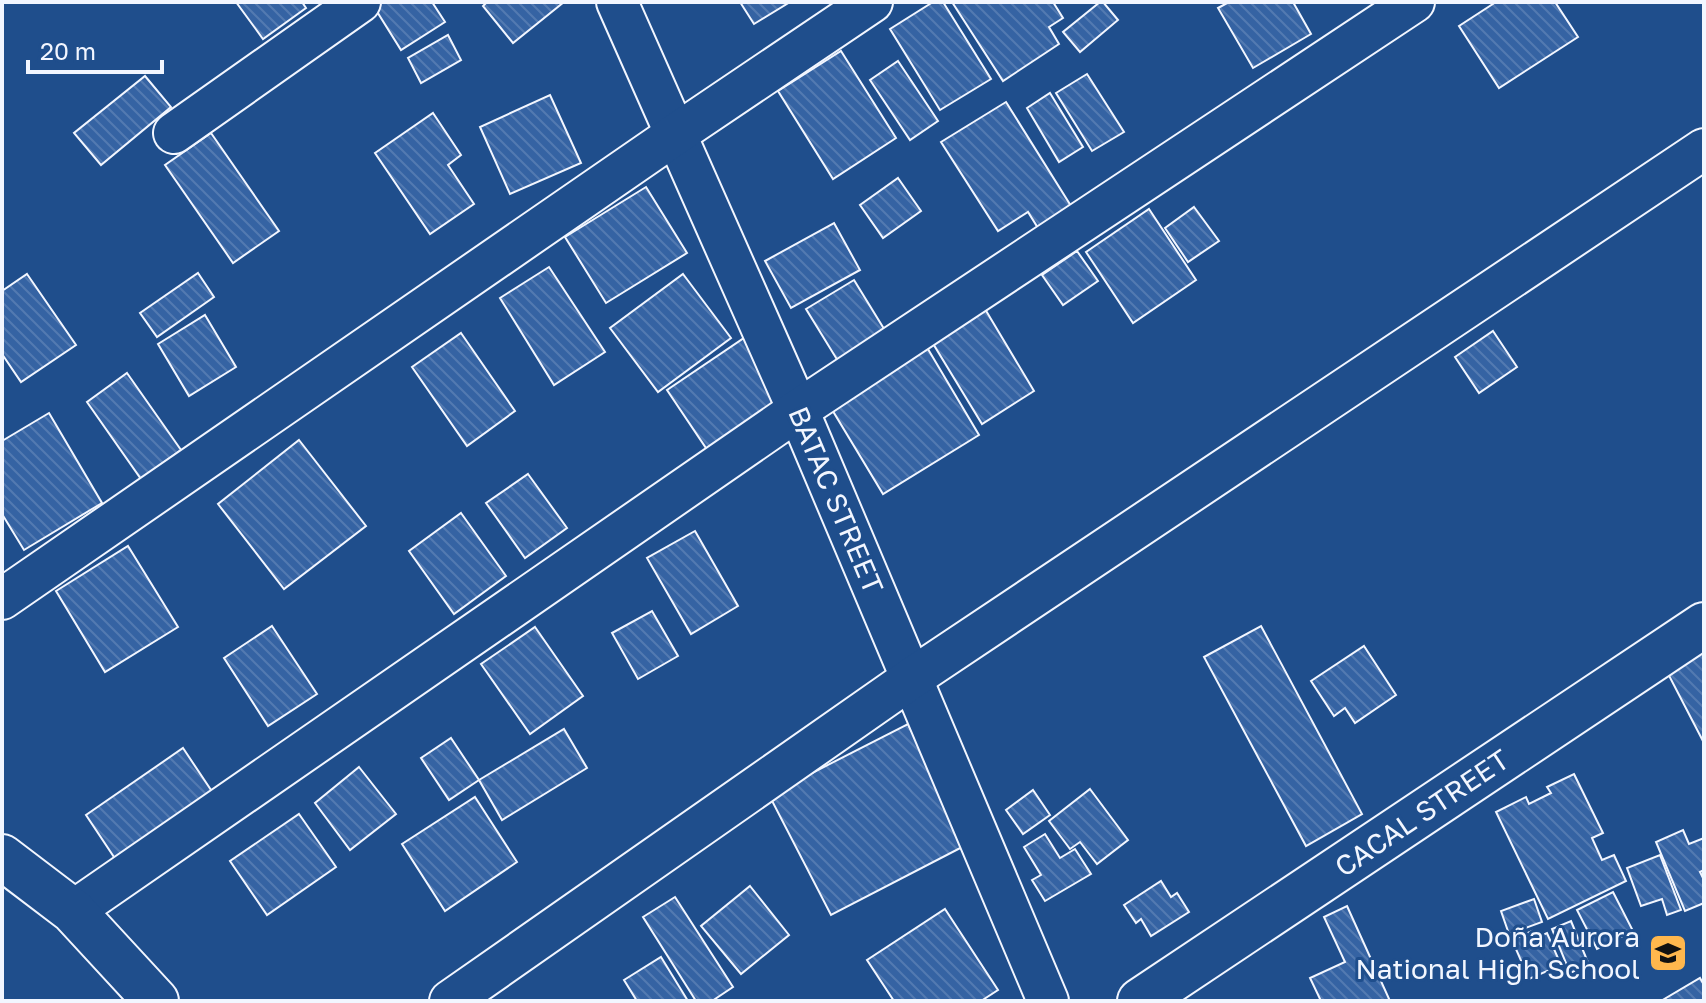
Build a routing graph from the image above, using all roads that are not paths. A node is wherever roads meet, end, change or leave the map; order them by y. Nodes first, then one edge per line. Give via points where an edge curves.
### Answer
1 (360, 2) edge
2 (617, 2) edge
3 (872, 2) edge
4 (1414, 2) edge
5 (174, 133) dead end
6 (676, 134) junction
7 (1704, 149) edge
8 (798, 410) junction
9 (2, 599) edge
10 (1704, 625) edge
11 (912, 678) junction
12 (2, 857) edge
13 (73, 911) junction
14 (156, 1001) edge
15 (450, 1001) edge
16 (1048, 1001) edge
17 (1140, 1001) edge

1 - 5 street
2 - 6 street, BATAC STREET
3 - 6 street
4 - 8 street
6 - 8 street, BATAC STREET
6 - 9 street
7 - 11 street
8 - 11 street, BATAC STREET
8 - 13 street
10 - 17 street, CACAL STREET
11 - 15 street
11 - 16 street, BATAC STREET
12 - 13 street
13 - 14 street

